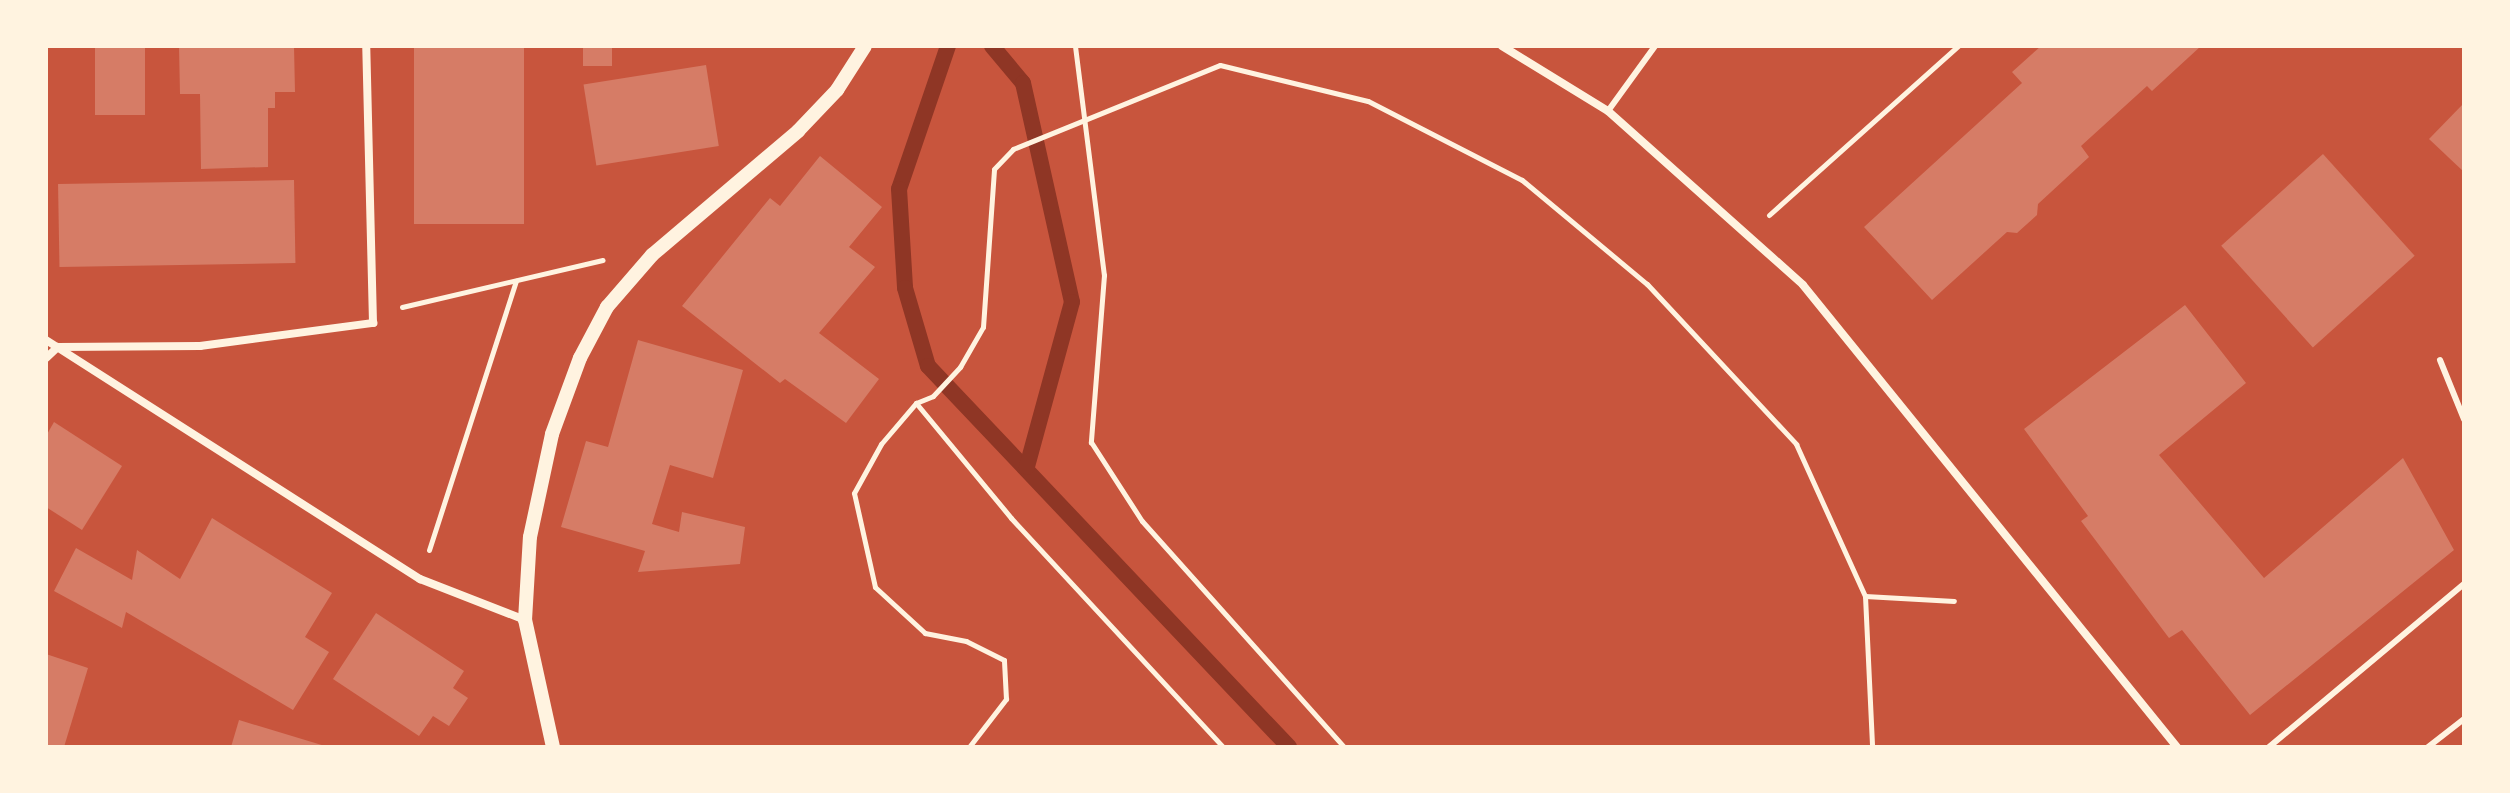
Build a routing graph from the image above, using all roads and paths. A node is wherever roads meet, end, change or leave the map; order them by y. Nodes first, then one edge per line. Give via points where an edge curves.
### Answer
1 (366, 46) edge
2 (865, 46) edge
3 (1075, 46) edge
4 (1502, 46) edge
5 (1655, 46) edge
6 (1958, 46) edge
7 (1608, 111) junction
8 (1086, 119) junction
9 (1747, 234) junction
10 (652, 255) junction
11 (516, 281) junction
12 (371, 314) junction
13 (46, 340) edge
14 (58, 347) junction
15 (46, 358) edge
16 (2440, 360) dead end
17 (916, 403) junction
18 (2464, 419) edge
19 (420, 579) junction
20 (2464, 584) edge
21 (1865, 596) junction
22 (1954, 601) dead end
23 (525, 620) junction
24 (2464, 719) edge
25 (553, 747) edge
26 (969, 747) edge
27 (1223, 747) edge
28 (1344, 747) edge
29 (1872, 747) edge
30 (2177, 747) edge
31 (2269, 747) edge
32 (2428, 747) edge

1 - 12 street
2 - 10 street via 837,90 798,131
3 - 8 path
4 - 7 street
5 - 7 lane
6 - 9 path
7 - 9 street
8 - 17 path via 1013,149 994,169 983,327 960,367 933,396
8 - 21 path via 1220,65 1368,101 1522,180 1647,284 1796,444
8 - 28 path via 1104,275 1091,442 1142,521
9 - 30 street via 1803,285
10 - 11 path via 617,257
10 - 23 street via 607,307 580,358 552,434 530,537
11 - 12 path
11 - 19 path
12 - 14 street via 373,323 200,346
13 - 14 street
14 - 15 street
14 - 19 street
16 - 18 lane
17 - 26 path via 881,444 854,493 875,587 925,633 966,641 1004,660 1006,699
17 - 27 path via 1011,518
19 - 23 street
20 - 31 lane
21 - 22 path
21 - 29 path
23 - 25 street
24 - 32 lane

